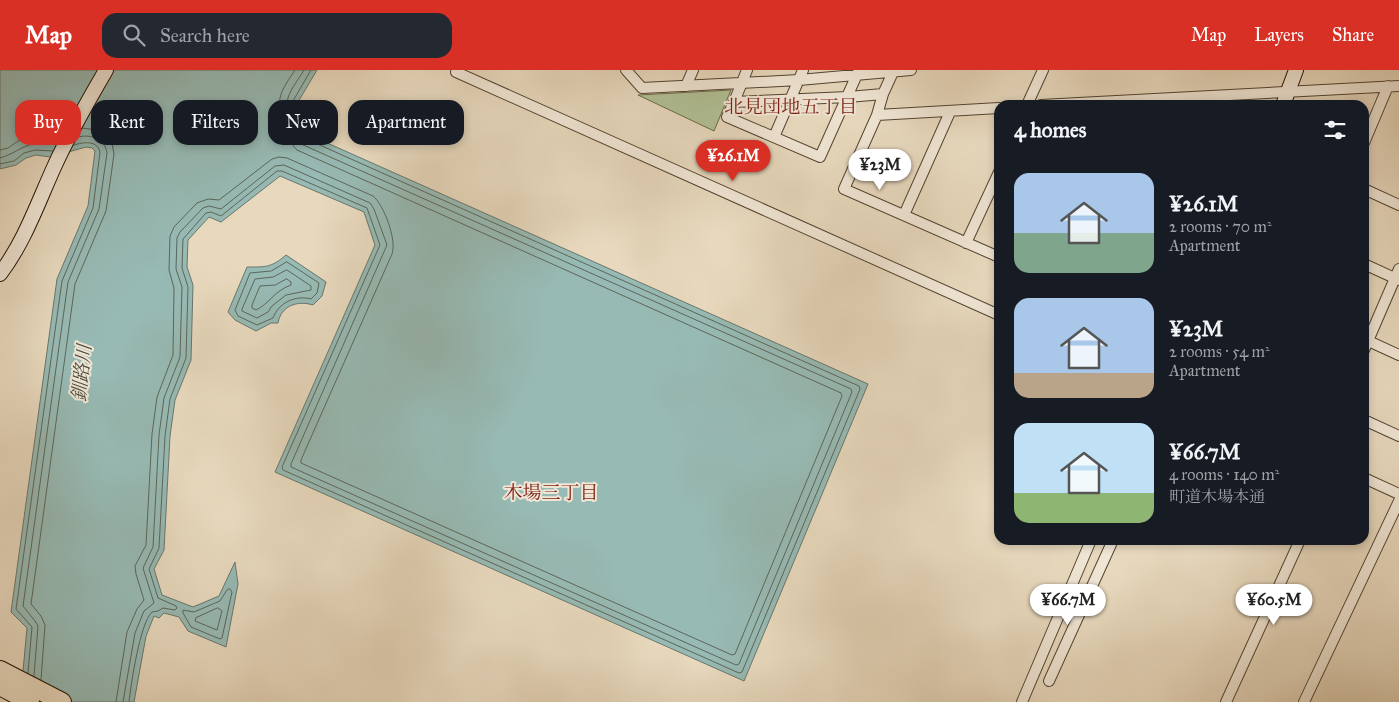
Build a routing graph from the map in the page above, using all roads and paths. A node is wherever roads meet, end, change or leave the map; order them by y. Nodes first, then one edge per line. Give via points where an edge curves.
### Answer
1 (106, 70) edge
2 (626, 70) edge
3 (693, 70) edge
4 (747, 70) edge
5 (803, 70) edge
6 (911, 70) edge
7 (1043, 70) edge
8 (1296, 70) edge
9 (894, 71) edge
10 (456, 72) dead end
11 (858, 73) edge
12 (635, 74) edge
13 (798, 80) junction
14 (741, 83) junction
15 (686, 86) junction
16 (1394, 86) edge
17 (1288, 91) junction
18 (883, 94) junction
19 (848, 97) junction
20 (791, 100) junction
21 (1029, 100) edge
22 (1203, 100) edge
23 (1284, 100) edge
24 (734, 102) junction
25 (994, 108) edge
26 (950, 112) junction
27 (877, 115) junction
28 (1369, 134) edge
29 (774, 137) junction
30 (994, 184) edge
31 (1369, 191) edge
32 (1399, 205) edge
33 (904, 215) junction
34 (966, 243) junction
35 (994, 255) edge
36 (1369, 266) edge
37 (0, 274) edge
38 (1398, 276) edge
39 (994, 313) edge
40 (1369, 336) edge
41 (1369, 345) edge
42 (1399, 355) edge
43 (1369, 422) edge
44 (1399, 436) edge
45 (1369, 480) edge
46 (1399, 494) edge
47 (1399, 501) edge
48 (1089, 545) edge
49 (1111, 545) edge
50 (1298, 545) edge
51 (0, 670) edge
52 (1049, 681) dead end
53 (0, 686) edge
54 (30, 702) edge
55 (62, 702) edge
56 (1022, 702) edge
57 (1226, 702) edge
58 (1304, 702) edge

1 - 37 street via 55,164 30,224
2 - 12 street
3 - 15 street
4 - 14 street
5 - 13 street
6 - 9 street
7 - 21 street
8 - 17 street
9 - 11 street
9 - 18 street
10 - 39 street
11 - 13 street
11 - 19 street
12 - 15 street via 642,88
13 - 14 street
13 - 20 street
14 - 15 street
14 - 24 street
16 - 17 street
16 - 28 street
17 - 22 street
17 - 23 street
18 - 19 street
18 - 27 street
19 - 20 street
19 - 29 street via 820,157
20 - 24 street
20 - 29 street
24 - 29 street via 727,117
25 - 26 street
26 - 27 street
26 - 33 street
27 - 33 street via 844,189
30 - 34 street
31 - 32 street
33 - 34 street
34 - 35 street
36 - 38 street
38 - 40 street
41 - 42 street
43 - 44 street
45 - 46 street
47 - 58 street
48 - 56 street
49 - 52 street
50 - 57 street
51 - 55 highway
53 - 54 highway

